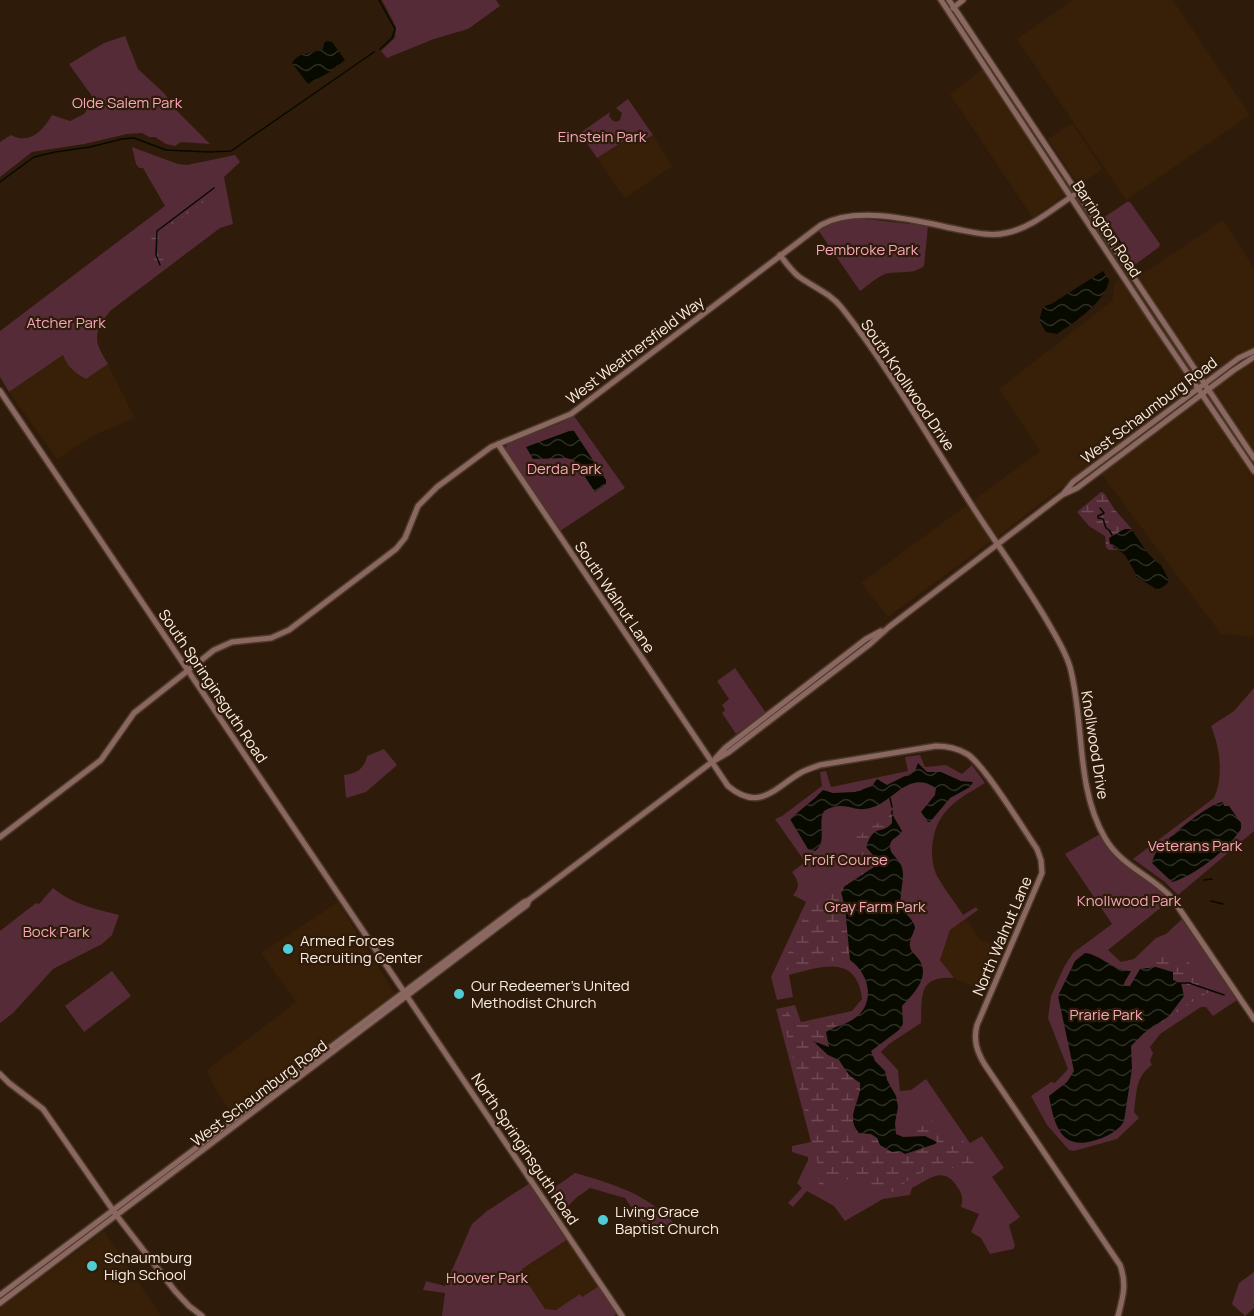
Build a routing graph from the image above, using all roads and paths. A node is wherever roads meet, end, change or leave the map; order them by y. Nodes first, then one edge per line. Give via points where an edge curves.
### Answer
1 (941, 0) edge
2 (949, 0) edge
3 (963, 0) edge
4 (951, 9) junction
5 (1075, 194) junction
6 (780, 255) junction
7 (1254, 351) edge
8 (1254, 357) edge
9 (1204, 384) junction
10 (0, 390) edge
11 (1208, 390) junction
12 (1200, 392) junction
13 (1133, 437) junction
14 (498, 444) junction
15 (1137, 444) junction
16 (1254, 458) edge
17 (1254, 471) edge
18 (1062, 495) junction
19 (998, 544) junction
20 (188, 670) junction
21 (712, 762) junction
22 (0, 837) edge
23 (405, 994) junction
24 (1254, 1019) edge
25 (0, 1074) edge
26 (115, 1213) junction
27 (0, 1295) edge
28 (0, 1303) edge
29 (202, 1316) edge
30 (622, 1316) edge
31 (1118, 1316) edge

1 - 4 street, Barrington Road
2 - 4 street, Barrington Road
3 - 4 street
4 - 5 street, Barrington Road
5 - 6 street, West Weathersfield Way via 1028,225 1004,234 846,216 821,225
5 - 9 street, Barrington Road
5 - 12 street, Barrington Road
6 - 14 street, West Weathersfield Way via 571,414
6 - 19 street, South Knollwood Drive via 797,275 831,296 843,309
7 - 9 street, West Schaumburg Road
8 - 11 street, West Schaumburg Road
9 - 11 street, Barrington Road
9 - 12 street, West Schaumburg Road
10 - 20 street, South Springinsguth Road
11 - 12 street, West Schaumburg Road
11 - 16 street, Barrington Road
12 - 13 street, West Schaumburg Road
12 - 15 street, West Schaumburg Road
12 - 17 street, Barrington Road
13 - 15 street
13 - 18 street, West Schaumburg Road via 1073,482
14 - 20 street, West Weathersfield Way via 424,498 405,538 393,553 289,630 271,638 227,643
14 - 21 street, South Walnut Lane
15 - 18 street, West Schaumburg Road
18 - 19 street, West Schaumburg Road
19 - 21 street, West Schaumburg Road
19 - 24 street, Knollwood Drive via 1069,664 1088,794 1105,838 1127,864 1172,898
20 - 22 street, West Weathersfield Way via 130,717 101,760
20 - 23 street, South Springinsguth Road
21 - 23 street, West Schaumburg Road
21 - 31 street, North Walnut Lane via 728,786 751,798 768,796 803,771 820,765 936,746 953,747 982,768 1036,849 1042,873 977,1025 977,1050 1120,1265 1125,1293
23 - 26 street, West Schaumburg Road
23 - 30 street, North Springinsguth Road
25 - 26 street via 43,1109
26 - 27 street, West Schaumburg Road
26 - 28 street, West Schaumburg Road
26 - 29 street via 182,1300

